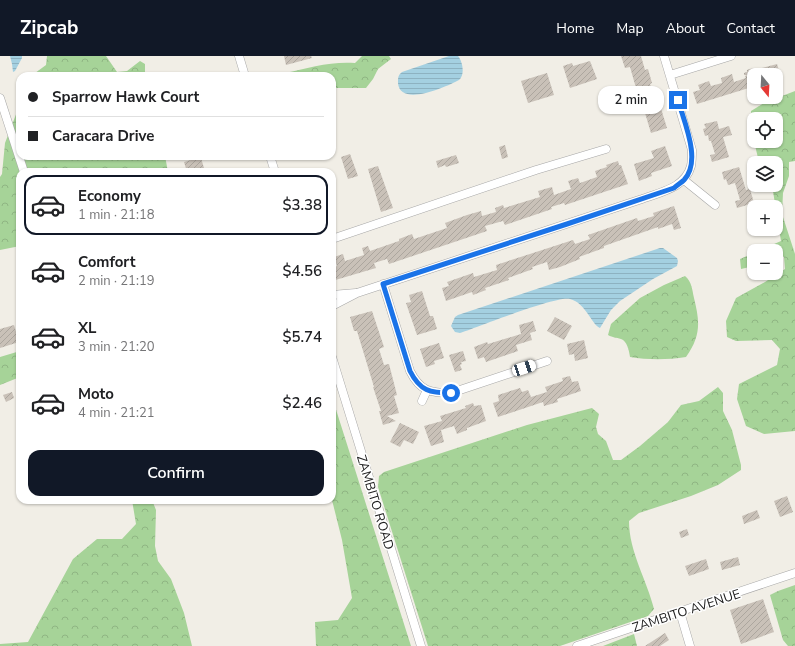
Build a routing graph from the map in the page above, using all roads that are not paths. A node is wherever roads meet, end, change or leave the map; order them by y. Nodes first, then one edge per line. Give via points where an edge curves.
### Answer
1 (239, 56) edge
2 (664, 56) edge
3 (731, 56) edge
4 (244, 72) edge
5 (670, 75) junction
6 (0, 98) edge
7 (16, 147) edge
8 (606, 149) dead end
9 (684, 180) junction
10 (715, 205) dead end
11 (336, 238) edge
12 (383, 284) junction
13 (357, 293) junction
14 (336, 295) edge
15 (336, 304) edge
16 (547, 361) dead end
17 (336, 370) edge
18 (427, 390) junction
19 (422, 401) dead end
20 (795, 573) edge
21 (680, 612) junction
22 (421, 646) edge
23 (578, 646) edge
24 (690, 646) edge

1 - 4 street
2 - 5 street
3 - 5 street
5 - 9 street via 692,150 691,166
6 - 7 street
8 - 11 street
9 - 10 street
9 - 12 street via 674,188
12 - 13 street
12 - 18 street via 410,371 422,388
13 - 14 street
13 - 15 street
16 - 18 street via 451,393
17 - 22 street, ZAMBITO ROAD
18 - 19 street
20 - 21 street, ZAMBITO AVENUE
21 - 23 street, ZAMBITO AVENUE
21 - 24 street

